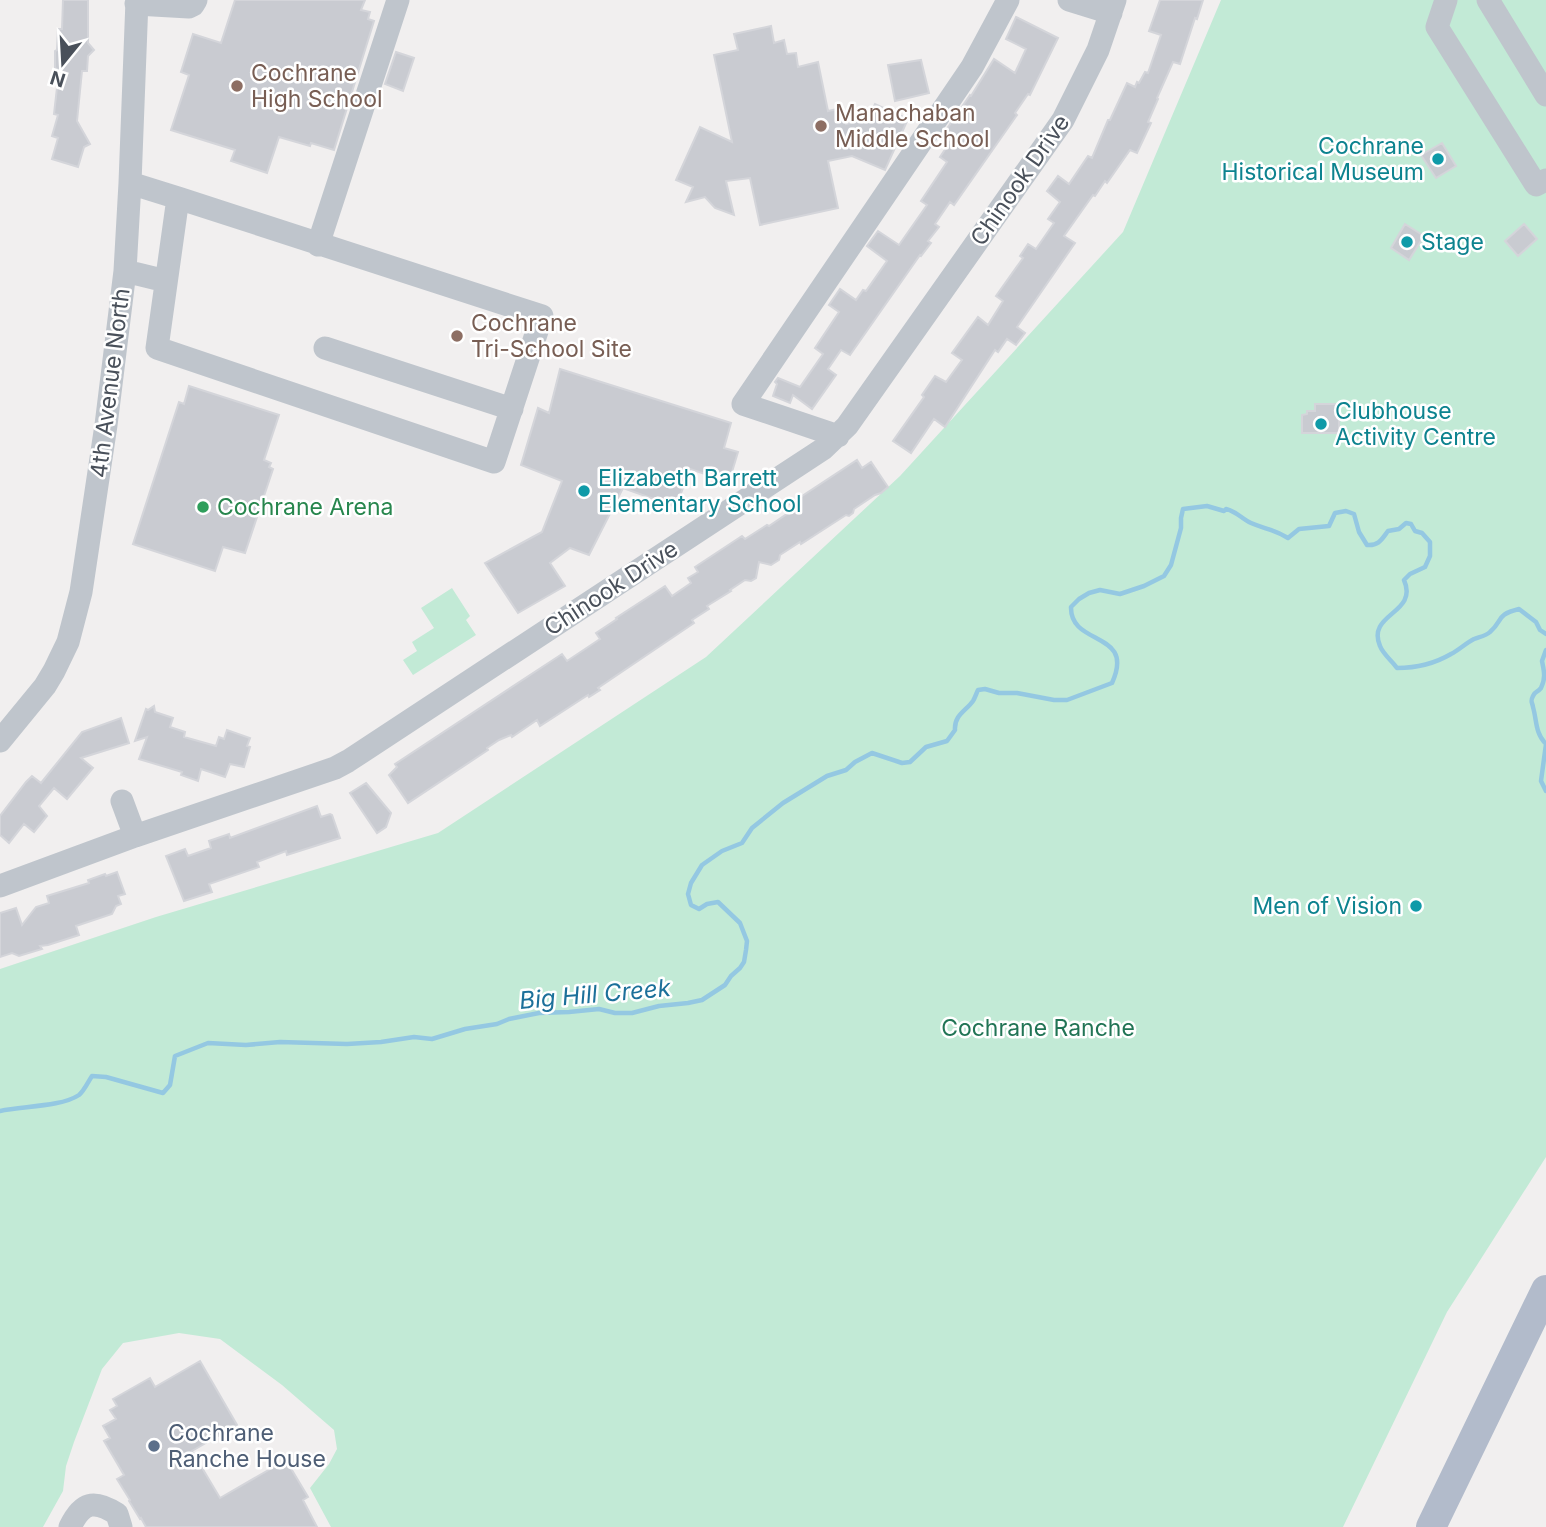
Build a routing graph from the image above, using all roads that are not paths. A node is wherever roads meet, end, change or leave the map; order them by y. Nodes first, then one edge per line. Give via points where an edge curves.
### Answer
1 (195, 0) edge
2 (398, 0) edge
3 (1008, 0) edge
4 (1069, 0) edge
5 (1447, 0) edge
6 (1488, 0) edge
7 (137, 2) edge
8 (1113, 7) edge
9 (1546, 95) edge
10 (1546, 180) edge
11 (130, 183) junction
12 (178, 198) junction
13 (318, 245) junction
14 (125, 271) junction
15 (166, 281) junction
16 (325, 348) dead end
17 (512, 409) junction
18 (838, 436) junction
19 (0, 741) edge
20 (122, 801) dead end
21 (135, 835) junction
22 (0, 886) edge
23 (1546, 1290) edge
24 (69, 1527) edge
25 (121, 1527) edge
26 (1430, 1527) edge

1 - 7 street via 189,6
2 - 13 street
3 - 18 street via 972,67 743,404
4 - 8 street
5 - 10 street via 1437,27 1536,185
6 - 9 street
7 - 11 street, 4th Avenue North
8 - 18 street, Chinook Drive via 1098,50 1063,120
11 - 12 street
11 - 14 street, 4th Avenue North
12 - 13 street
12 - 15 street
13 - 17 street via 542,316
14 - 15 street
14 - 19 street, 4th Avenue North via 74,626 45,686
15 - 17 street via 157,348 495,462
16 - 17 street
18 - 21 street, Chinook Drive via 348,761
20 - 21 street
21 - 22 street, Chinook Drive
23 - 26 main road
24 - 25 street via 76,1513 88,1505 103,1505 117,1514

